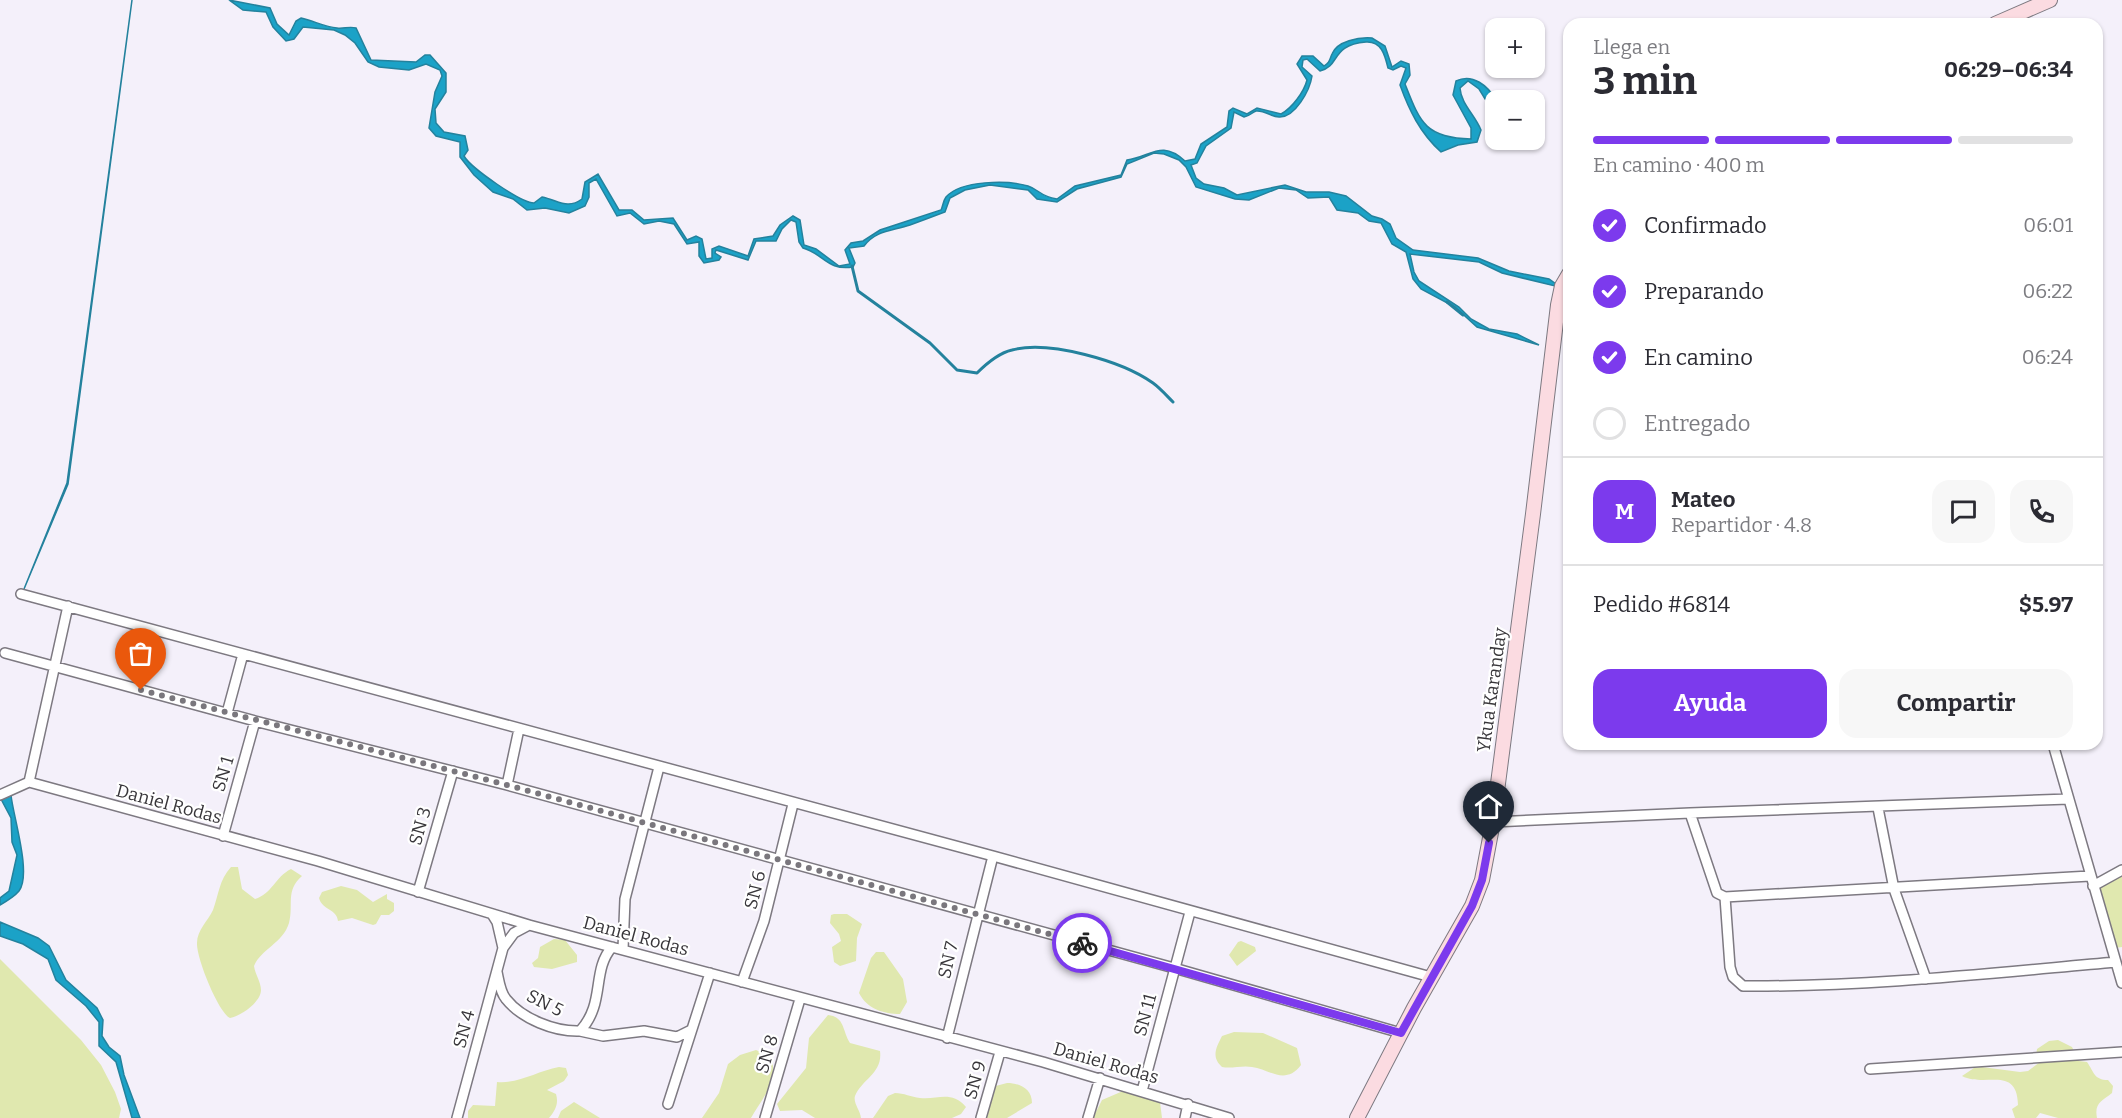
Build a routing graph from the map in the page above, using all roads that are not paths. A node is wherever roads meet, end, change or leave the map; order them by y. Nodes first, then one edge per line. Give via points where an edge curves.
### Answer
1 (2050, 0) edge
2 (2009, 18) edge
3 (1563, 284) edge
4 (21, 594) dead end
5 (68, 606) junction
6 (5, 653) dead end
7 (243, 654) junction
8 (54, 666) junction
9 (227, 713) junction
10 (255, 721) junction
11 (519, 729) junction
12 (2055, 750) edge
13 (659, 767) junction
14 (453, 771) junction
15 (32, 783) junction
16 (507, 785) junction
17 (0, 795) edge
18 (2069, 799) junction
19 (793, 804) junction
20 (1878, 808) junction
21 (1690, 813) junction
22 (1492, 822) junction
23 (644, 824) junction
24 (223, 836) junction
25 (993, 856) junction
26 (780, 860) junction
27 (2122, 870) edge
28 (2090, 876) junction
29 (2093, 886) junction
30 (1894, 889) junction
31 (418, 892) junction
32 (1725, 897) junction
33 (1190, 912) junction
34 (492, 914) junction
35 (976, 914) junction
36 (529, 925) junction
37 (612, 947) junction
38 (503, 948) junction
39 (623, 949) junction
40 (2116, 962) junction
41 (1174, 968) junction
42 (497, 971) junction
43 (710, 973) junction
44 (1431, 977) junction
45 (1926, 979) junction
46 (742, 982) junction
47 (2122, 982) edge
48 (800, 999) junction
49 (691, 1030) junction
50 (580, 1031) junction
51 (1401, 1033) junction
52 (947, 1038) junction
53 (1000, 1052) junction
54 (2122, 1052) edge
55 (1870, 1069) dead end
56 (1100, 1078) junction
57 (1142, 1091) junction
58 (668, 1104) dead end
59 (1188, 1104) junction
60 (457, 1118) edge
61 (765, 1118) edge
62 (981, 1118) edge
63 (1088, 1118) edge
64 (1185, 1118) edge
65 (1229, 1118) edge
66 (1357, 1118) edge

1 - 2 street
3 - 22 street, Ykua Karanday
4 - 5 street
5 - 7 street
5 - 8 street
6 - 8 street
7 - 9 street
7 - 11 street
8 - 9 street
8 - 15 street
9 - 10 street
10 - 14 street
10 - 24 street, SN 1
11 - 13 street
11 - 16 street
12 - 18 street
13 - 19 street
13 - 23 street
14 - 16 street
14 - 31 street, SN 3
15 - 17 street
15 - 24 street, Daniel Rodas
16 - 23 street
18 - 20 street
18 - 28 street
19 - 25 street
19 - 26 street, SN 6
20 - 21 street
20 - 30 street
21 - 22 street
21 - 32 street via 1718,893
22 - 44 street, Ykua Karanday via 1476,896
23 - 26 street
23 - 39 street via 625,899
24 - 31 street, Daniel Rodas
25 - 33 street
25 - 35 street, SN 7
26 - 35 street
26 - 46 street, SN 6
27 - 29 street
28 - 29 street
28 - 30 street
29 - 40 street
30 - 32 street
30 - 45 street
31 - 34 street, Daniel Rodas
32 - 45 street via 1730,967 1733,977 1743,986 1811,987
33 - 41 street, SN 11
33 - 44 street
34 - 36 street, Daniel Rodas
34 - 38 street, SN 4
35 - 41 street
35 - 52 street, SN 7
36 - 37 street, Daniel Rodas
36 - 38 street via 514,933
37 - 39 street, Daniel Rodas
37 - 50 street, SN 5 via 604,956 595,1008
38 - 42 street, SN 4
39 - 43 street, Daniel Rodas
40 - 45 street
40 - 47 street
41 - 51 street
41 - 57 street, SN 11
42 - 50 street, SN 5 via 503,994 514,1006 547,1026
42 - 60 street, SN 4
43 - 46 street, Daniel Rodas
43 - 49 street
44 - 51 street, Ykua Karanday
46 - 48 street, Daniel Rodas
48 - 52 street, Daniel Rodas
48 - 61 street, SN 8
49 - 50 street via 677,1038 644,1031 603,1036
49 - 58 street
51 - 66 street, Ykua Karanday
52 - 53 street, Daniel Rodas
53 - 56 street, Daniel Rodas
53 - 62 street, SN 9
54 - 55 street
56 - 57 street, Daniel Rodas
56 - 63 street
57 - 59 street, Daniel Rodas
59 - 64 street
59 - 65 street, Daniel Rodas

